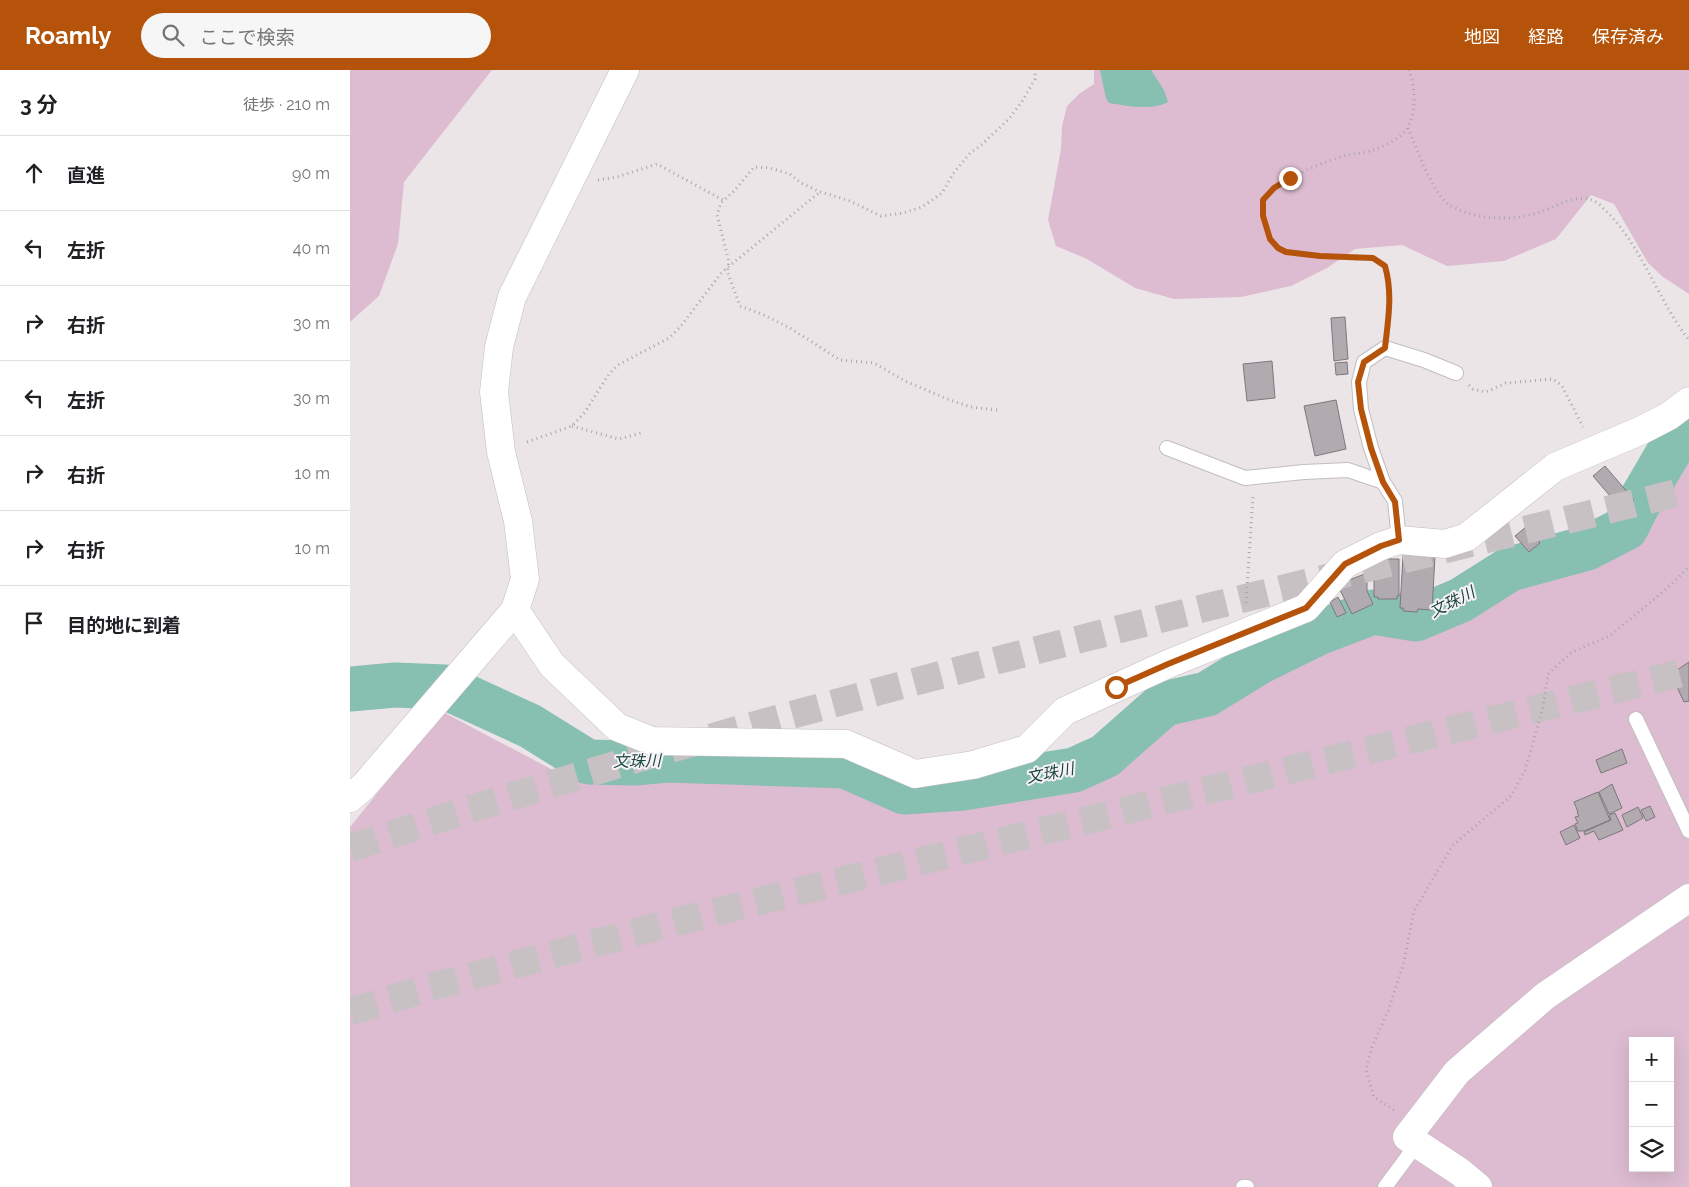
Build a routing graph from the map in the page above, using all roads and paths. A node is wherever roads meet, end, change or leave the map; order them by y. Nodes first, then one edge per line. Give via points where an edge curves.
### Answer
1 (625, 70) edge
2 (1035, 70) edge
3 (1409, 70) edge
4 (1408, 128) junction
5 (569, 181) junction
6 (820, 192) junction
7 (724, 200) junction
8 (728, 266) junction
9 (1689, 340) edge
10 (1385, 348) junction
11 (1456, 373) joint
12 (1689, 401) edge
13 (997, 410) dead end
14 (572, 426) junction
15 (640, 433) dead end
16 (1167, 448) dead end
17 (1594, 450) junction
18 (501, 452) junction
19 (1255, 477) junction
20 (1383, 482) junction
21 (1399, 540) junction
22 (1689, 566) edge
23 (515, 610) junction
24 (1256, 629) junction
25 (1636, 719) dead end
26 (350, 798) edge
27 (1689, 830) edge
28 (1689, 898) edge
29 (1398, 1112) dead end
30 (1417, 1144) junction
31 (1385, 1187) edge
32 (1478, 1187) edge

1 - 5 street
2 - 6 path via 1035,79 1009,119 970,153 942,193 922,207 881,216
3 - 4 path via 1413,81 1414,108
4 - 9 path via 1438,192 1450,206 1469,214 1519,217 1582,198 1596,202 1626,236
4 - 10 path via 1394,141 1368,152 1346,155 1290,178 1263,200 1263,216 1270,239 1278,248 1320,256 1373,258 1385,266 1390,302
5 - 7 path via 585,183 617,177 657,164
5 - 18 street via 512,297 499,347 494,392
6 - 7 path via 790,174 754,167
6 - 8 path
7 - 8 path via 720,202 717,215
8 - 13 path via 727,272 740,306 790,328 840,360 874,363 905,381 950,400
8 - 14 path via 669,338 618,365 608,374 585,412
10 - 11 lane
10 - 20 lane via 1364,362 1358,382 1361,409
11 - 17 path via 1473,389 1486,392 1506,382 1553,378 1562,386
12 - 17 street via 1642,430
14 - 15 path via 620,439
14 - 18 path
16 - 19 lane via 1245,478
17 - 21 street via 1554,467 1467,537 1445,544
18 - 23 street via 518,521 525,579
19 - 20 lane via 1348,470
19 - 24 path via 1245,614
20 - 21 lane via 1395,502
21 - 24 street via 1345,564 1306,608
22 - 29 path via 1611,636 1572,652 1548,674 1543,707 1528,761 1511,796 1453,846 1414,911 1403,966 1366,1070 1374,1097
23 - 24 street via 552,665 617,727 643,738 700,743 846,744 914,774 973,765 1027,749 1065,711 1168,664
23 - 26 street via 364,786
25 - 27 lane
28 - 30 street via 1545,996 1457,1072 1407,1137
30 - 31 lane
30 - 32 street

